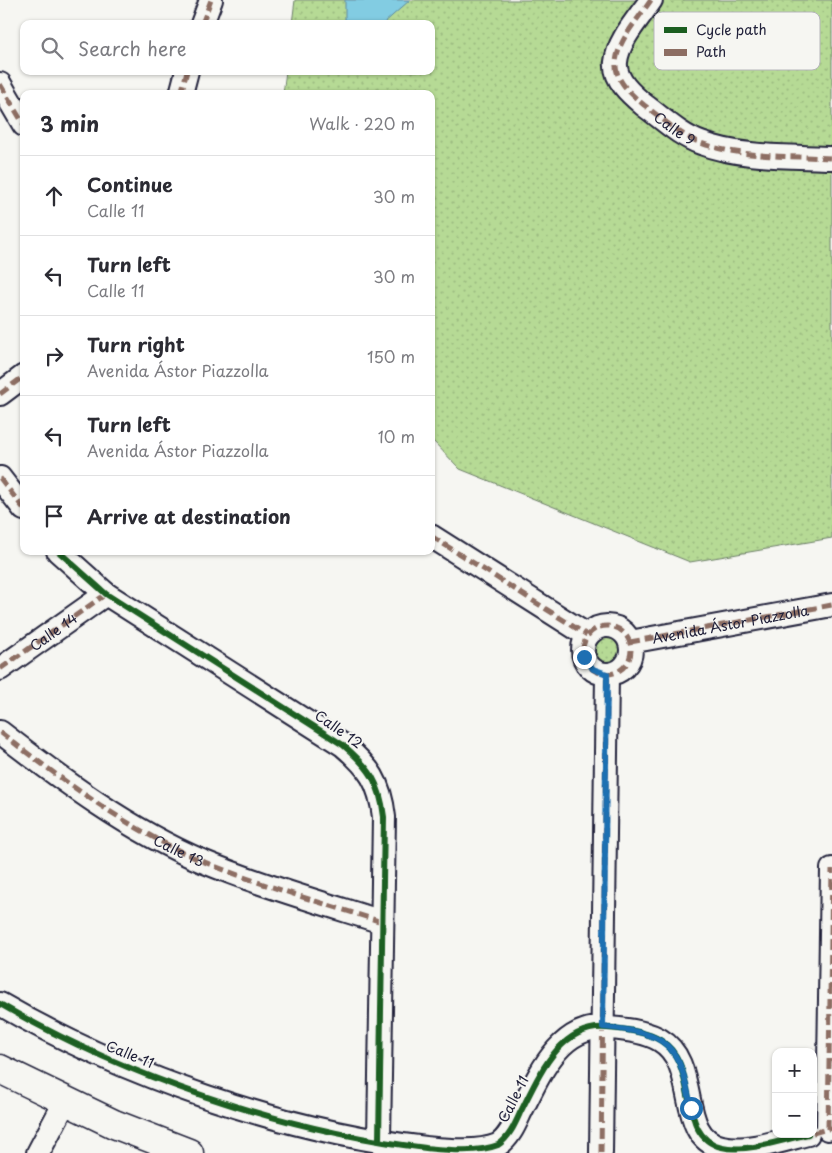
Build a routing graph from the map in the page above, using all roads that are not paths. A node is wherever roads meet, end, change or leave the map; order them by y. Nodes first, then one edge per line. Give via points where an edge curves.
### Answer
1 (210, 0) edge
2 (651, 0) edge
3 (203, 20) edge
4 (187, 75) edge
5 (0, 84) edge
6 (182, 90) edge
7 (20, 118) edge
8 (832, 158) edge
9 (20, 379) edge
10 (0, 394) edge
11 (0, 478) edge
12 (20, 504) edge
13 (435, 539) edge
14 (62, 555) edge
15 (106, 594) junction
16 (832, 605) edge
17 (587, 635) junction
18 (630, 642) junction
19 (0, 669) edge
20 (607, 674) junction
21 (0, 732) edge
22 (832, 869) edge
23 (382, 922) junction
24 (0, 1004) edge
25 (603, 1027) junction
26 (0, 1069) edge
27 (66, 1102) junction
28 (820, 1131) edge
29 (379, 1141) junction
30 (38, 1153) edge
31 (190, 1153) edge
32 (601, 1153) edge

1 - 3 street
2 - 8 street, Calle 9 via 619,49 615,63 625,88 637,99 700,143 753,154
4 - 6 street
5 - 7 street
9 - 10 street
11 - 12 street
13 - 17 street
14 - 15 street, Calle 12
15 - 19 street, Calle 14
15 - 23 street, Calle 12 via 327,734 361,760 374,776 382,796
16 - 18 street, Avenida Ástor Piazzolla
17 - 18 street via 599,626 607,625 621,630
17 - 20 street via 582,650 587,664 599,673
18 - 20 street via 626,664
20 - 25 street
21 - 23 street, Calle 13 via 92,798 200,860 244,878
22 - 28 street
23 - 29 street, Calle 12
24 - 29 street, Calle 11 via 94,1053 204,1095 259,1113
25 - 28 street, Calle 11 via 658,1038 669,1046 683,1068 694,1122 701,1135 711,1143 734,1148
25 - 29 street, Calle 11 via 572,1036 560,1046 539,1075 508,1136 498,1145 487,1150 459,1151
25 - 32 street
26 - 27 main road
27 - 30 street
27 - 31 main road

